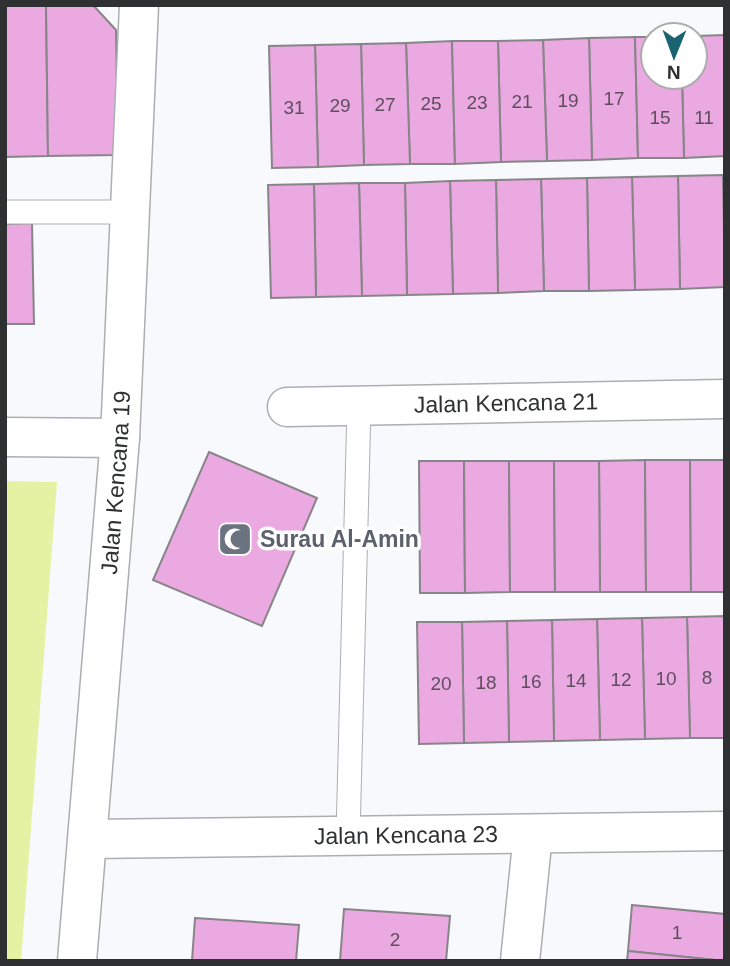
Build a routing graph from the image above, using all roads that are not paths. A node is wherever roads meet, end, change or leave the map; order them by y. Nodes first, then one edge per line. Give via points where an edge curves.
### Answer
1 (139, 5) edge
2 (5, 212) edge
3 (130, 212) junction
4 (725, 399) edge
5 (359, 406) junction
6 (287, 407) dead end
7 (5, 437) edge
8 (120, 438) junction
9 (725, 831) edge
10 (533, 834) junction
11 (348, 836) junction
12 (88, 839) junction
13 (77, 961) edge
14 (520, 961) edge

1 - 3 street, Jalan Kencana 19
2 - 3 lane
3 - 8 street, Jalan Kencana 19
4 - 5 street, Jalan Kencana 21
5 - 6 street, Jalan Kencana 21
5 - 11 lane
7 - 8 street
8 - 12 street, Jalan Kencana 19
9 - 10 street, Jalan Kencana 23
10 - 11 street, Jalan Kencana 23
10 - 14 street
11 - 12 street, Jalan Kencana 23
12 - 13 street, Jalan Kencana 19

